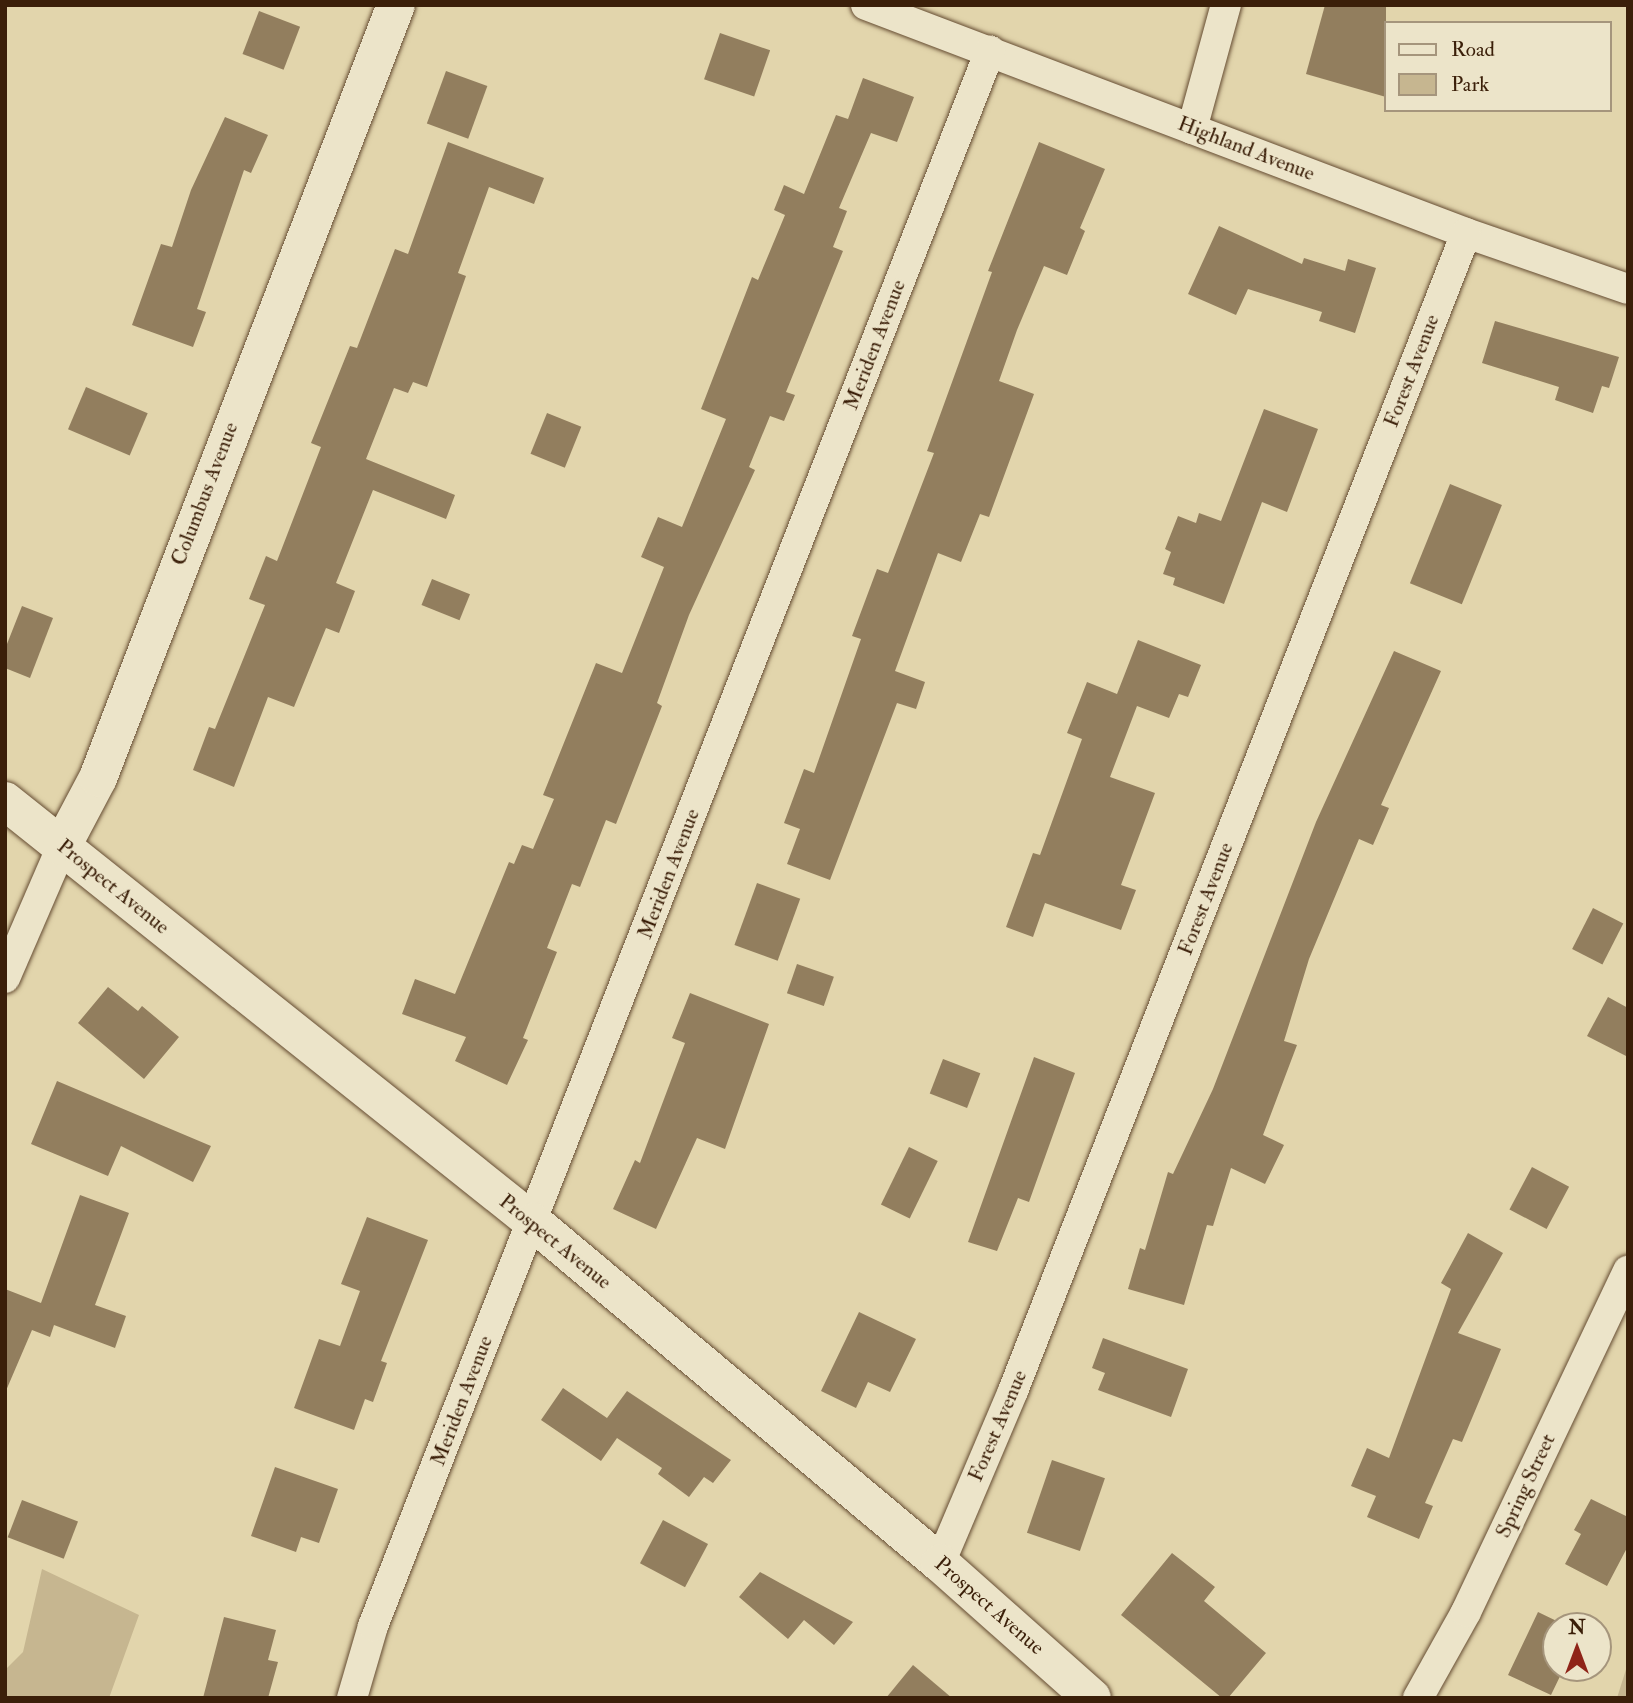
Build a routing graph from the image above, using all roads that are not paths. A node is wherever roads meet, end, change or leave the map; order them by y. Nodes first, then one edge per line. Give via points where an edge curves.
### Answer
1 (396, 5) edge
2 (866, 5) edge
3 (1226, 5) edge
4 (990, 51) junction
5 (1192, 129) junction
6 (1466, 233) junction
7 (1628, 289) edge
8 (5, 801) edge
9 (62, 846) junction
10 (5, 978) edge
11 (533, 1222) junction
12 (1628, 1271) edge
13 (940, 1563) junction
14 (352, 1698) edge
15 (1092, 1698) edge
16 (1418, 1698) edge

1 - 9 street, Columbus Avenue via 98,778
2 - 4 street, Highland Avenue
3 - 5 street
4 - 5 street, Highland Avenue
4 - 11 street, Meriden Avenue
5 - 6 street, Highland Avenue
6 - 7 street, Highland Avenue
6 - 13 street, Forest Avenue via 1013,1391
8 - 9 street, Prospect Avenue
9 - 10 street, Columbus Avenue
9 - 11 street, Prospect Avenue
11 - 13 street, Prospect Avenue
11 - 14 street, Meriden Avenue via 373,1626
12 - 16 street, Spring Street via 1490,1563
13 - 15 street, Prospect Avenue

